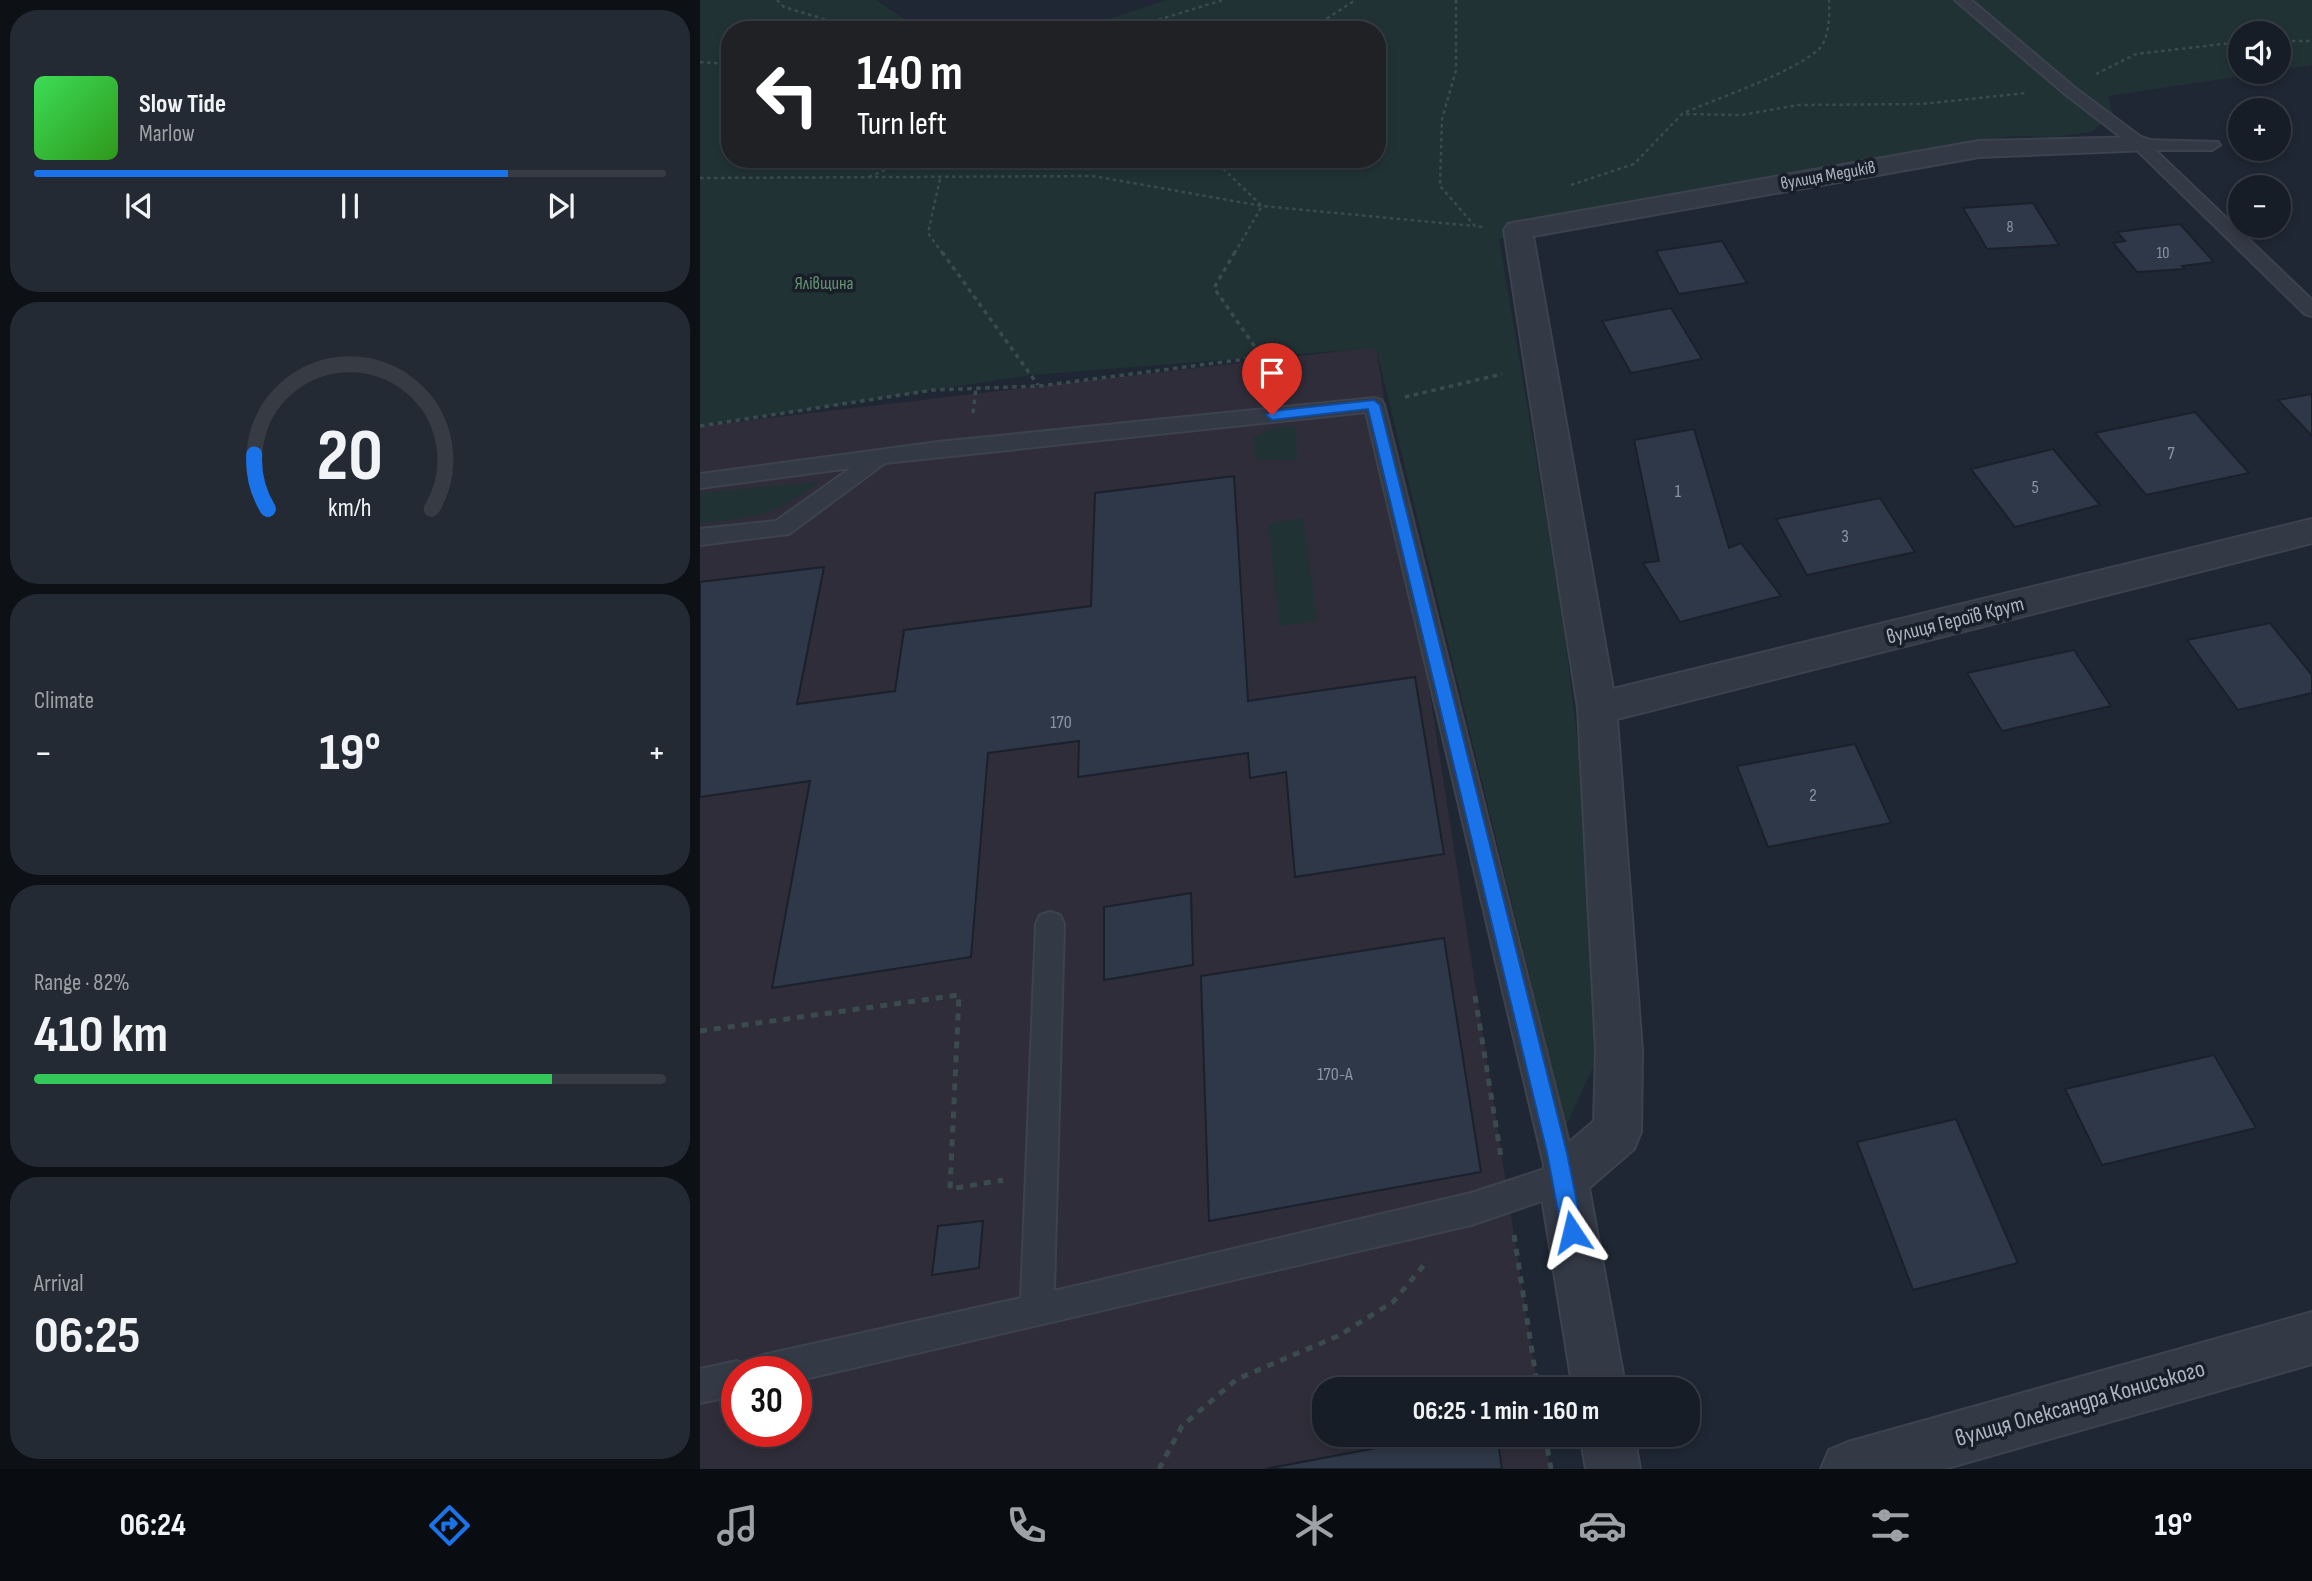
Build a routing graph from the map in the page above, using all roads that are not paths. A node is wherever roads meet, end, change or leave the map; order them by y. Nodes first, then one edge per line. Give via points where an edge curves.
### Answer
1 (1962, 0) edge
2 (2141, 145) junction
3 (2212, 145) dead end
4 (2312, 310) edge
5 (881, 457) junction
6 (700, 481) edge
7 (2312, 531) edge
8 (700, 537) edge
9 (1597, 708) junction
10 (1050, 924) dead end
11 (1563, 1179) junction
12 (1037, 1311) junction
13 (2312, 1338) edge
14 (812, 1361) edge
15 (1598, 1377) edge
16 (721, 1381) edge
17 (700, 1386) edge
18 (1609, 1447) edge
19 (1613, 1469) edge
20 (1848, 1469) edge

1 - 2 lane
2 - 3 lane
2 - 4 lane
2 - 9 street, вулиця Медиків via 1979,149 1518,230
5 - 6 lane
5 - 8 lane via 781,528
5 - 11 lane via 1374,405
7 - 9 street, вулиця Героїв Крут
9 - 11 street via 1619,1050 1617,1132
10 - 12 lane
11 - 12 lane via 1471,1209
11 - 15 street
12 - 14 lane
13 - 20 street, вулиця Олександра Кониського
16 - 17 lane
18 - 19 street

